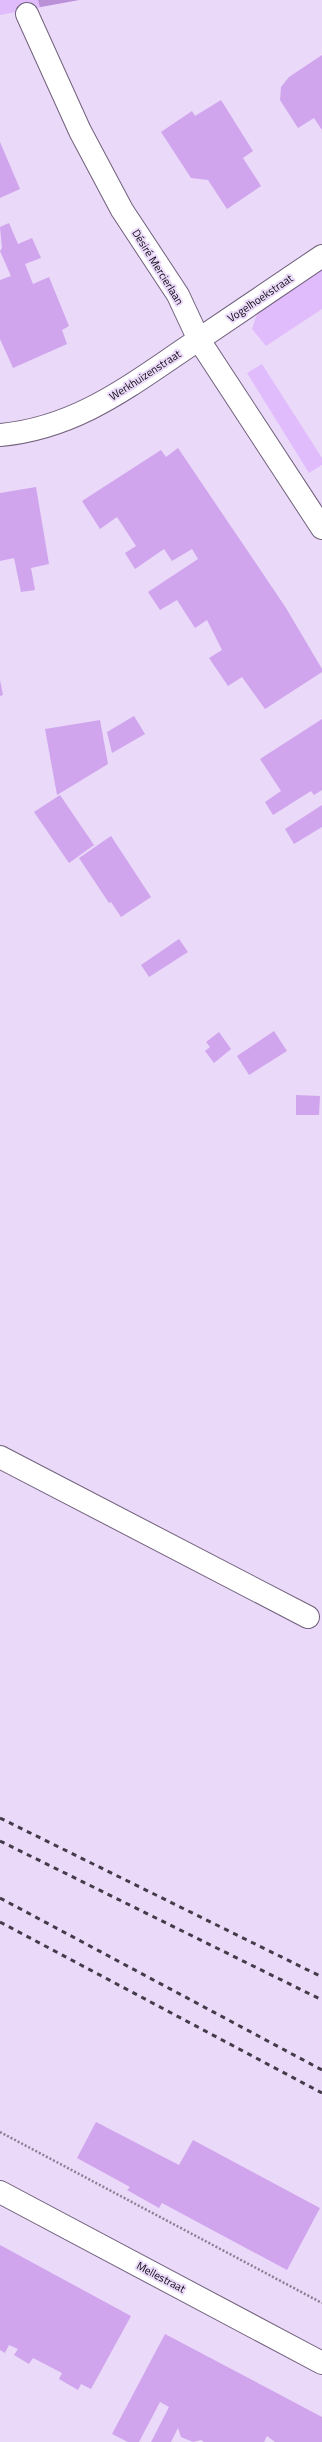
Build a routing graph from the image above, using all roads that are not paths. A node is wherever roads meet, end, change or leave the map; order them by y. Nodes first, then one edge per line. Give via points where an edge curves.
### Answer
1 (27, 14) dead end
2 (322, 256) edge
3 (198, 340) junction
4 (0, 435) edge
5 (322, 528) edge
6 (0, 1457) edge
7 (308, 1617) dead end
8 (0, 2192) edge
9 (322, 2363) edge

1 - 3 street, Désiré Mercierlaan via 80,131 122,210 178,295
2 - 3 street, Vogelhoekstraat
3 - 4 street, Werkhuizenstraat via 120,394 68,420 38,429
3 - 5 street, Désiré Mercierlaan
6 - 7 street
8 - 9 street, Mellestraat

